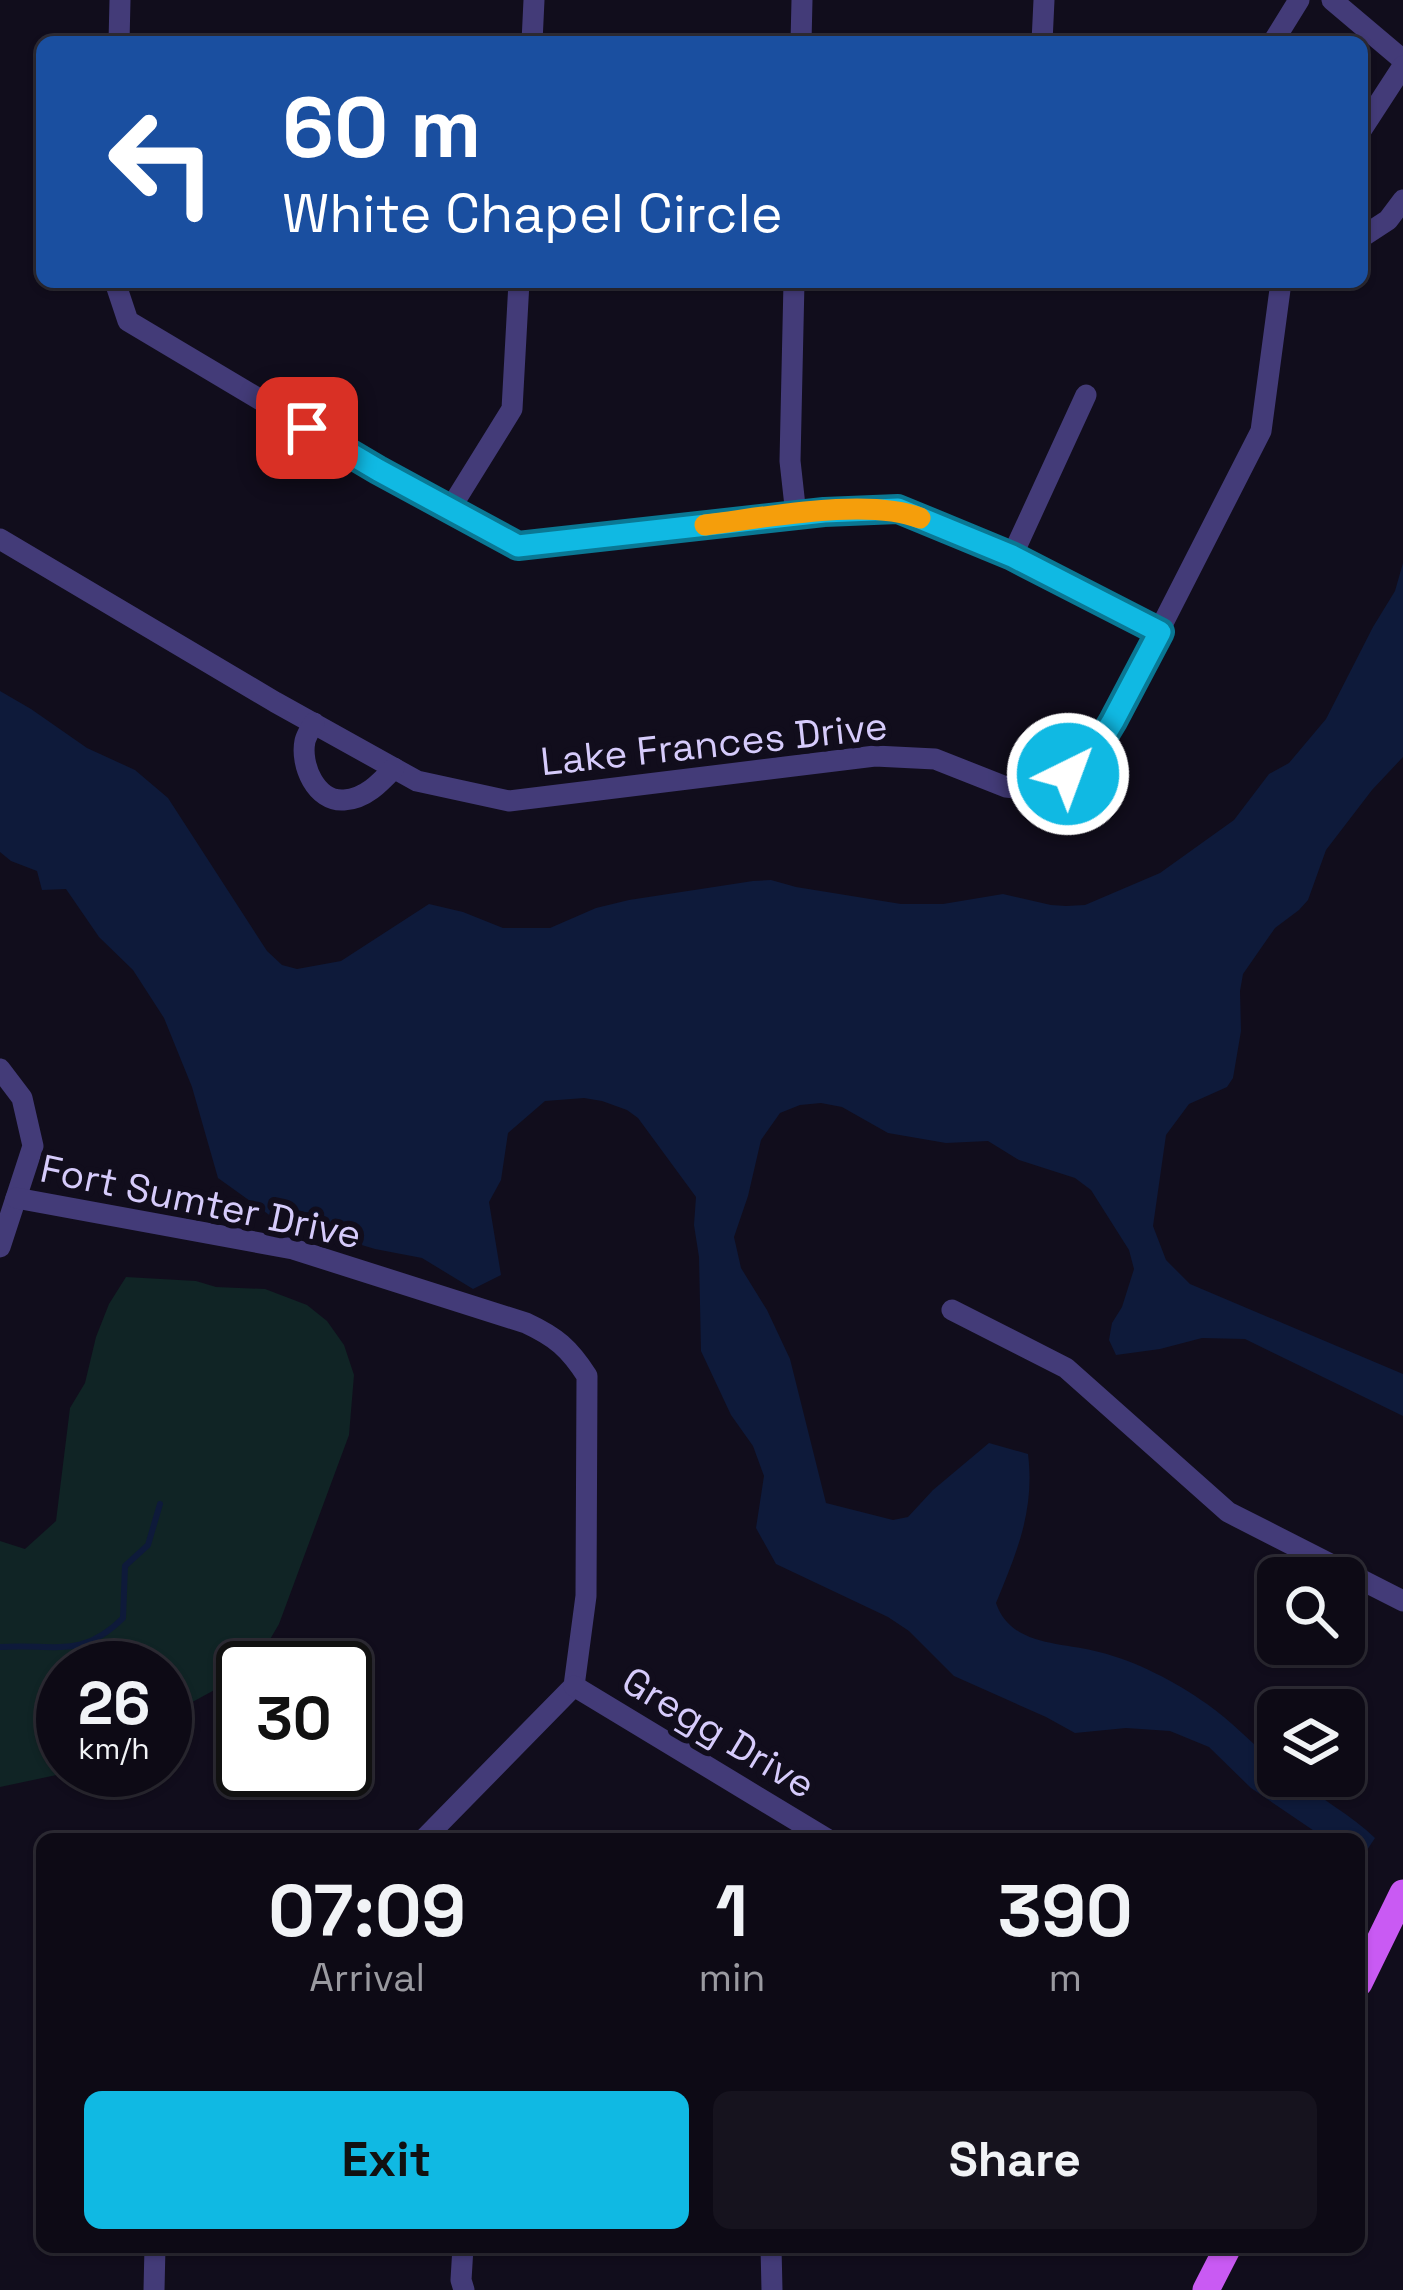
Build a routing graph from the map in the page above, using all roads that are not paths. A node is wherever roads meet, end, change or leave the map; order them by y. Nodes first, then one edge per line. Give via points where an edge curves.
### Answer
1 (120, 0) edge
2 (534, 0) edge
3 (802, 0) edge
4 (1044, 0) edge
5 (1298, 0) edge
6 (1332, 0) edge
7 (119, 36) edge
8 (532, 36) edge
9 (801, 36) edge
10 (1042, 36) edge
11 (1277, 36) edge
12 (1403, 63) edge
13 (1368, 119) edge
14 (1403, 200) edge
15 (1368, 233) edge
16 (117, 288) edge
17 (519, 288) edge
18 (794, 288) edge
19 (1280, 288) edge
20 (1086, 395) dead end
21 (450, 509) junction
22 (796, 514) junction
23 (0, 539) edge
24 (1012, 556) junction
25 (1160, 632) junction
26 (314, 723) junction
27 (394, 768) junction
28 (0, 1069) edge
29 (16, 1198) junction
30 (0, 1247) edge
31 (952, 1310) dead end
32 (1403, 1600) edge
33 (574, 1686) junction
34 (430, 1833) edge
35 (814, 1833) edge
36 (1403, 1893) edge
37 (1365, 1971) edge
38 (155, 2253) edge
39 (463, 2253) edge
40 (771, 2253) edge
41 (1225, 2253) edge
42 (154, 2290) edge
43 (464, 2290) edge
44 (772, 2290) edge
45 (1206, 2290) edge

1 - 7 street
2 - 8 street
3 - 9 street
4 - 10 street
5 - 11 street
6 - 12 street
12 - 13 street
14 - 15 street
16 - 21 street via 128,321
17 - 21 street via 512,409
18 - 22 street
19 - 25 street, Lake Frances Drive via 1262,431
20 - 24 street
21 - 22 street via 518,546
22 - 24 street via 898,509
23 - 26 street, Lake Frances Drive
24 - 25 street
25 - 27 street, Lake Frances Drive via 1093,754 1033,790 935,759 874,757 508,801 417,781
26 - 27 street, Lake Frances Drive
26 - 27 street via 305,753 322,793 362,796
28 - 29 street via 22,1098 33,1146
29 - 30 street, Fort Sumter Drive
29 - 33 street, Fort Sumter Drive via 293,1250 554,1336 587,1376 586,1596
31 - 32 street via 1066,1368 1228,1512
33 - 34 street
33 - 35 street, Gregg Drive
36 - 37 main road
38 - 42 street
39 - 43 street
40 - 44 street
41 - 45 main road

